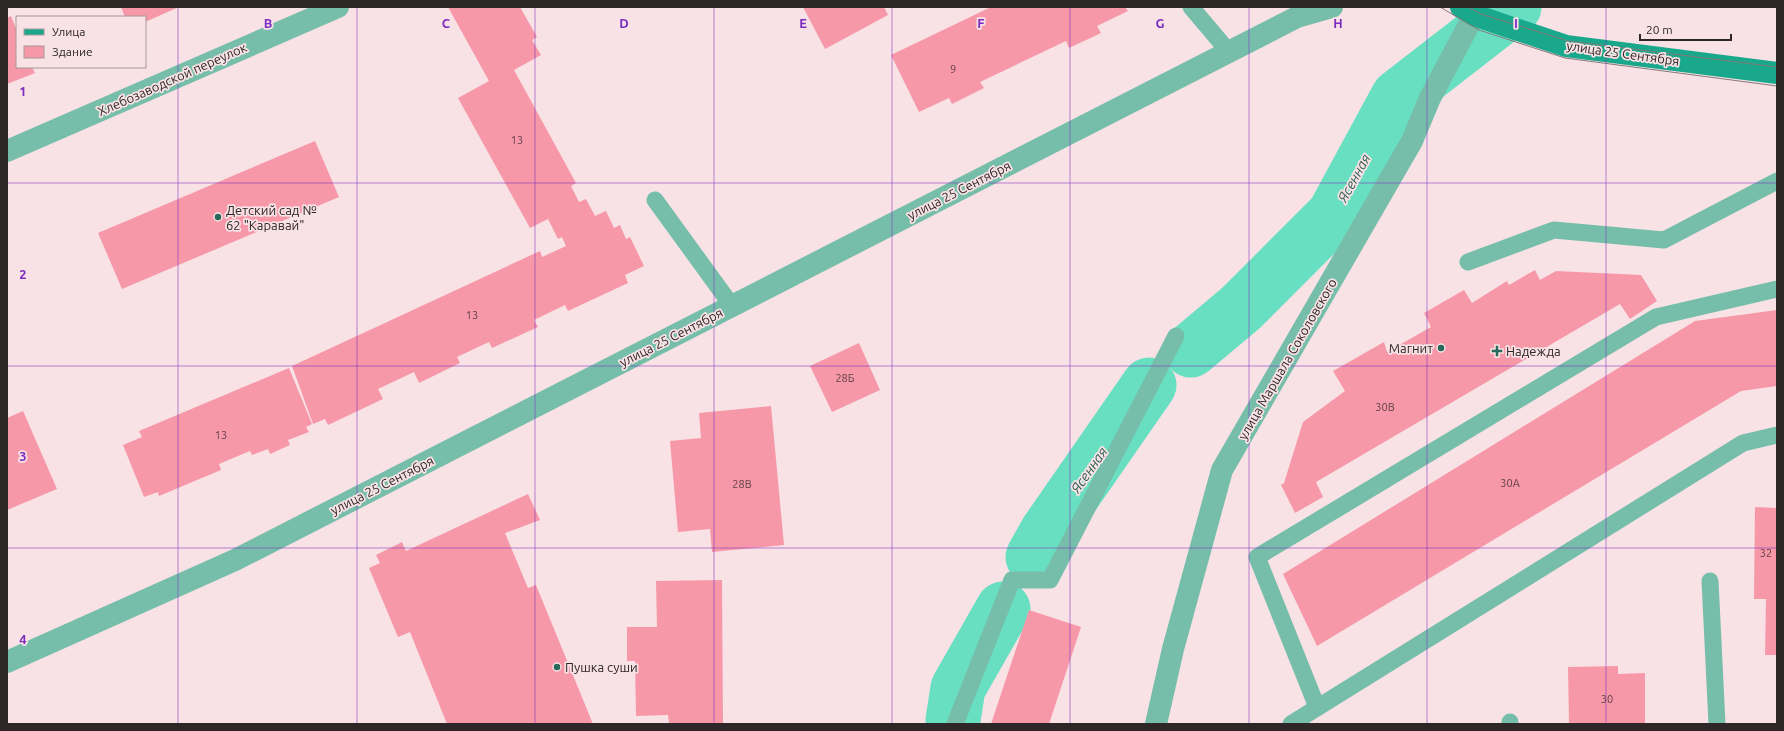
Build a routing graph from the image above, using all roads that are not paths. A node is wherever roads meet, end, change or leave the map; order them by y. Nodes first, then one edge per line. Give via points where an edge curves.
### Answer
1 (338, 7) edge
2 (1191, 7) edge
3 (1332, 7) edge
4 (1470, 16) edge
5 (1229, 52) junction
6 (1777, 73) edge
7 (7, 151) edge
8 (1777, 181) edge
9 (655, 200) dead end
10 (1468, 262) dead end
11 (1777, 289) edge
12 (732, 306) junction
13 (1176, 336) dead end
14 (1777, 435) edge
15 (1710, 581) dead end
16 (7, 662) edge
17 (1317, 707) junction
18 (955, 724) edge
19 (1156, 724) edge
20 (1290, 724) edge
21 (1717, 724) edge

1 - 7 street, Хлебозаводской переулок
2 - 5 lane
3 - 5 street, улица 25 Сентября via 1298,18
4 - 6 main road, улица 25 Сентября via 1566,46
4 - 19 street, улица Маршала Соколовского via 1412,141 1222,470 1173,649
5 - 12 street, улица 25 Сентября
8 - 10 lane via 1664,240 1554,230
9 - 12 lane
11 - 17 lane via 1656,317 1257,557
12 - 16 street, улица 25 Сентября via 235,560
13 - 18 lane via 1050,580 1012,580
14 - 17 lane via 1743,443
15 - 21 lane
17 - 20 lane

